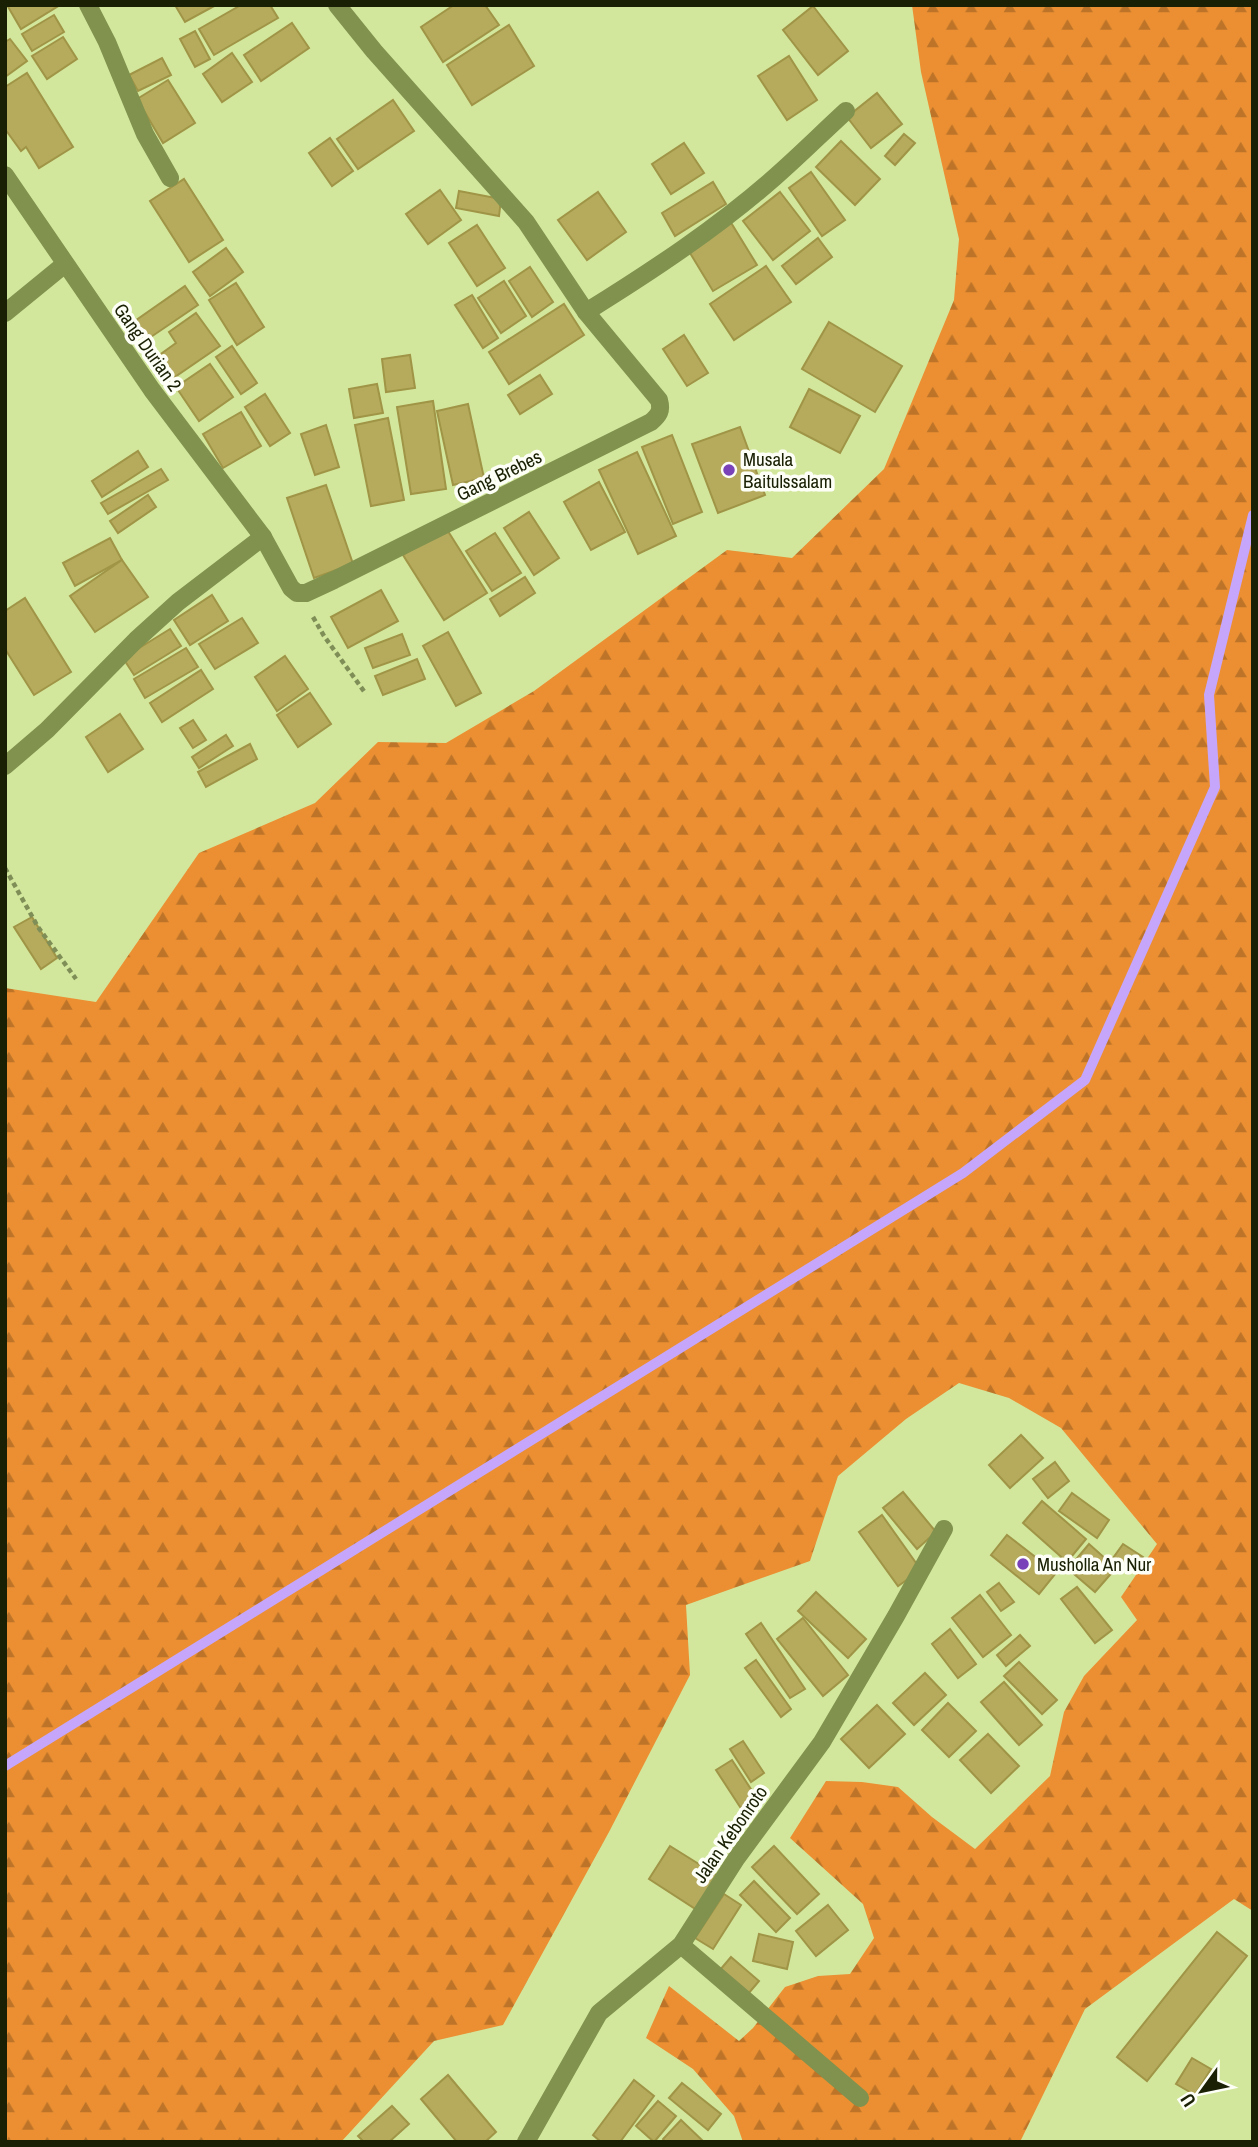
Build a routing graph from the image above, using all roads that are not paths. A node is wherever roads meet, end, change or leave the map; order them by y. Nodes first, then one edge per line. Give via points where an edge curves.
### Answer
1 (88, 5) edge
2 (337, 5) edge
3 (846, 111) dead end
4 (5, 175) edge
5 (170, 178) dead end
6 (65, 264) junction
7 (586, 312) junction
8 (5, 313) edge
9 (263, 537) junction
10 (5, 766) edge
11 (944, 1529) dead end
12 (681, 1945) junction
13 (860, 2098) dead end
14 (526, 2142) edge

1 - 5 street via 145,134
2 - 7 street, Gang Brebes via 526,222
3 - 7 street via 722,220
4 - 6 street, Gang Durian 2
6 - 8 street
6 - 9 street, Gang Durian 2 via 152,390
7 - 9 street, Gang Brebes via 659,400 659,415 651,422 302,594 291,588
9 - 10 street via 178,601
11 - 12 street, Jalan Kebonroto via 822,1742 736,1859
12 - 13 street
12 - 14 street, Jalan Kebonroto via 599,2013

